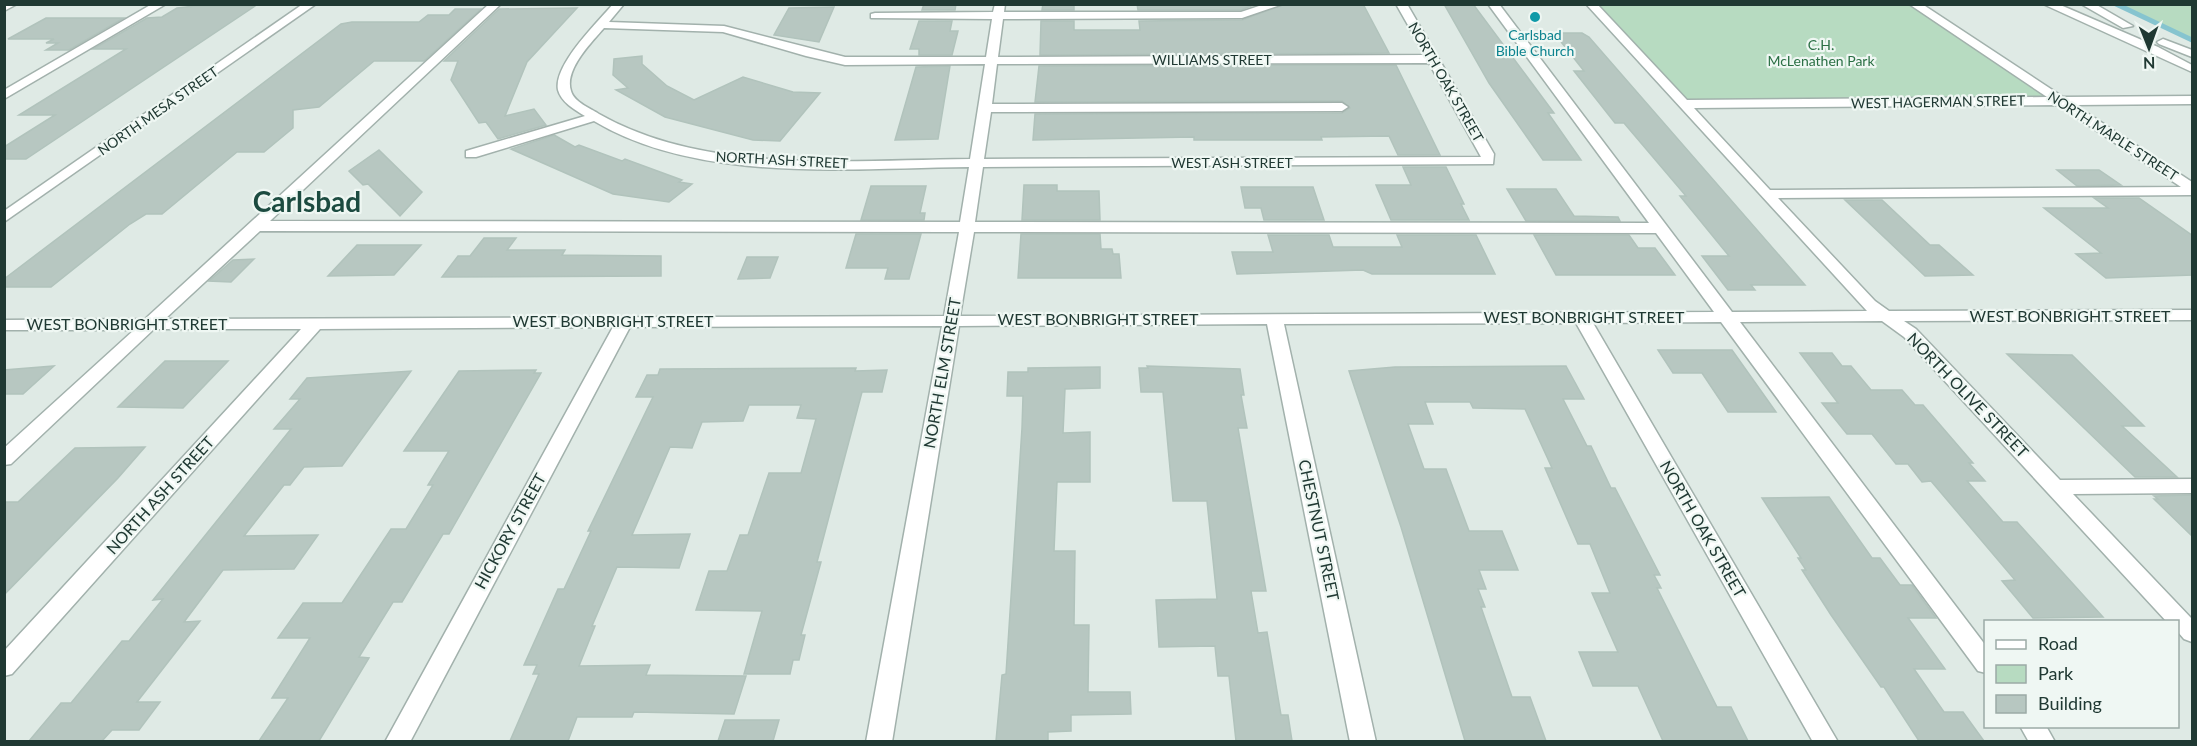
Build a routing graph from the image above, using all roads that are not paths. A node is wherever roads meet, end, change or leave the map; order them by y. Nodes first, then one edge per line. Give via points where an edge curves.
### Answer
1 (12, 4) edge
2 (161, 4) edge
3 (311, 4) edge
4 (496, 4) edge
5 (619, 4) edge
6 (1278, 4) edge
7 (1401, 4) edge
8 (1493, 4) edge
9 (1591, 4) edge
10 (1914, 4) edge
11 (2048, 4) edge
12 (2086, 4) edge
13 (4, 8) edge
14 (999, 10) edge
15 (875, 16) dead end
16 (602, 25) junction
17 (2193, 54) edge
18 (1434, 59) junction
19 (992, 60) junction
20 (2193, 69) edge
21 (4, 94) edge
22 (2060, 100) junction
23 (2193, 100) edge
24 (1683, 104) junction
25 (1342, 107) dead end
26 (984, 108) junction
27 (595, 117) junction
28 (471, 154) dead end
29 (1488, 161) joint
30 (976, 164) junction
31 (2193, 190) edge
32 (1766, 194) junction
33 (4, 218) edge
34 (259, 226) junction
35 (967, 228) junction
36 (1660, 228) junction
37 (2193, 315) edge
38 (1886, 316) junction
39 (1581, 317) junction
40 (1728, 317) junction
41 (1274, 318) junction
42 (625, 321) junction
43 (951, 321) junction
44 (316, 323) junction
45 (4, 325) edge
46 (151, 325) junction
47 (4, 459) edge
48 (2193, 486) edge
49 (2055, 487) junction
50 (2193, 633) edge
51 (1984, 661) edge
52 (4, 667) edge
53 (2033, 728) edge
54 (397, 741) edge
55 (879, 741) edge
56 (1363, 741) edge
57 (1826, 741) edge
58 (2043, 741) edge

1 - 13 street
2 - 21 street
3 - 33 street, NORTH MESA STREET
4 - 34 street
5 - 16 street, NORTH ASH STREET
6 - 14 street via 1242,15
7 - 18 street, NORTH OAK STREET
8 - 36 street
9 - 24 street, NORTH OLIVE STREET
10 - 22 street, NORTH MAPLE STREET
11 - 20 street
12 - 17 street
14 - 15 street
14 - 19 street, NORTH ELM STREET
16 - 19 street, WILLIAMS STREET via 724,29 845,61
16 - 27 street, NORTH ASH STREET via 573,60 564,78 564,90 572,102
18 - 19 street, WILLIAMS STREET
18 - 29 street, NORTH OAK STREET
19 - 26 street, NORTH ELM STREET
22 - 23 street, WEST HAGERMAN STREET
22 - 24 street, WEST HAGERMAN STREET
22 - 31 street, NORTH MAPLE STREET
24 - 32 street, NORTH OLIVE STREET
25 - 26 street
26 - 30 street, NORTH ELM STREET
27 - 28 street
27 - 30 street, NORTH ASH STREET via 670,148 730,160
29 - 30 street, WEST ASH STREET
30 - 35 street, NORTH ELM STREET
31 - 32 street
32 - 38 street, NORTH OLIVE STREET via 1869,305
34 - 35 street
34 - 46 street
35 - 36 street
35 - 43 street, NORTH ELM STREET
36 - 40 street
37 - 38 street, WEST BONBRIGHT STREET
38 - 40 street, WEST BONBRIGHT STREET
38 - 49 street, NORTH OLIVE STREET via 1910,333
39 - 40 street, WEST BONBRIGHT STREET
39 - 41 street, WEST BONBRIGHT STREET
39 - 57 street, NORTH OAK STREET
40 - 51 street
41 - 43 street, WEST BONBRIGHT STREET
41 - 56 street, CHESTNUT STREET
42 - 43 street, WEST BONBRIGHT STREET
42 - 44 street, WEST BONBRIGHT STREET
42 - 54 street, HICKORY STREET
43 - 55 street, NORTH ELM STREET
44 - 46 street, WEST BONBRIGHT STREET
44 - 52 street, NORTH ASH STREET
45 - 46 street, WEST BONBRIGHT STREET
46 - 47 street
48 - 49 street
49 - 50 street, NORTH OLIVE STREET
53 - 58 street

